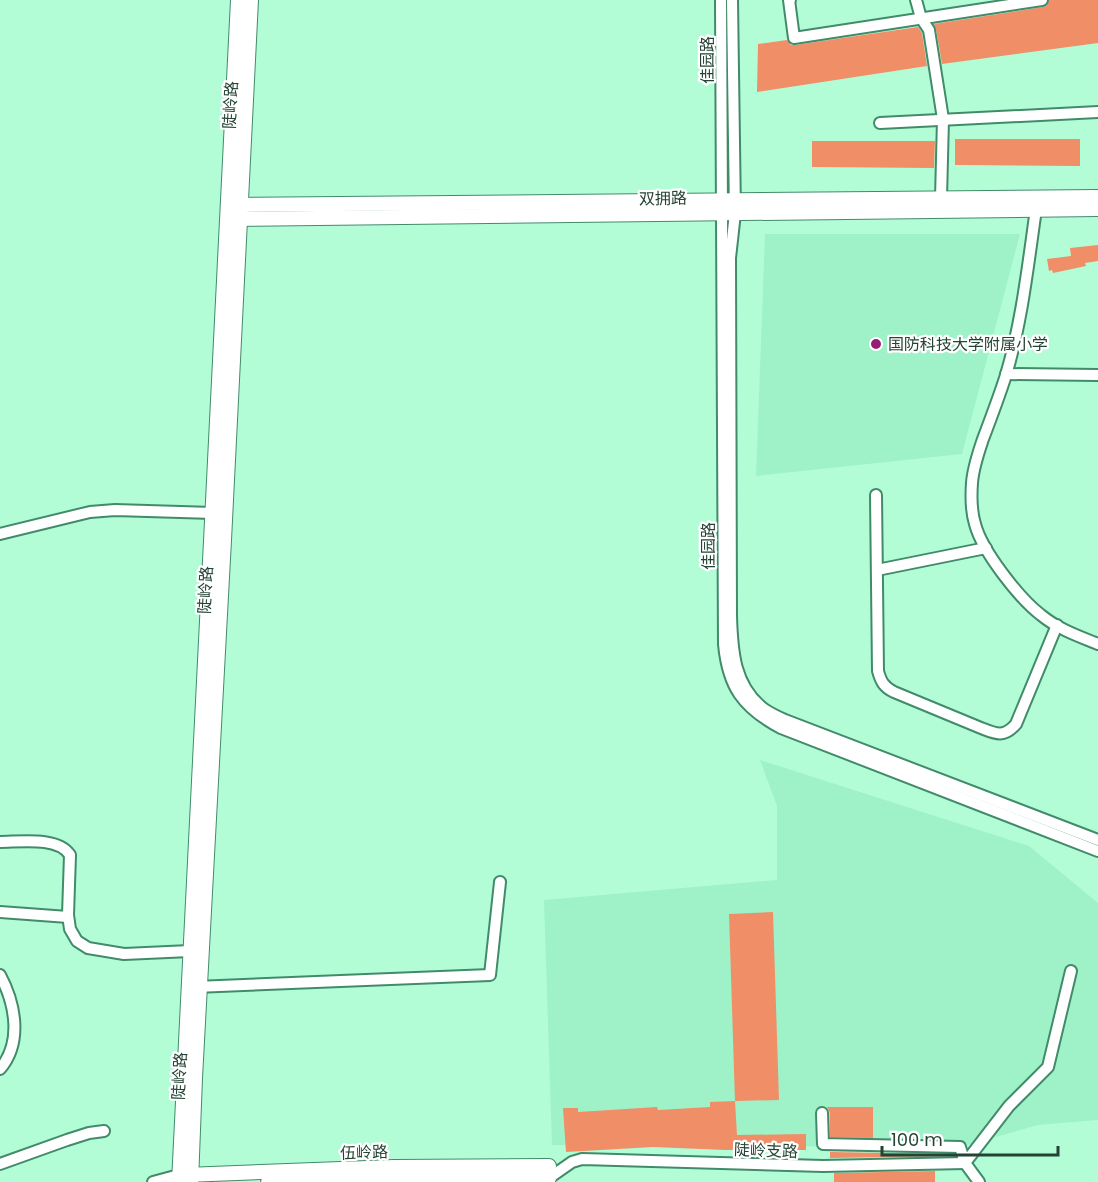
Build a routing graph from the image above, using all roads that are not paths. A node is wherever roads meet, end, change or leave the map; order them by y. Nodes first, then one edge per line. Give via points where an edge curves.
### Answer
1 (238, 0) edge
2 (251, 0) edge
3 (721, 0) edge
4 (732, 0) edge
5 (790, 0) edge
6 (916, 0) edge
7 (1042, 0) edge
8 (921, 18) junction
9 (1098, 112) edge
10 (943, 119) junction
11 (879, 123) dead end
12 (1098, 197) edge
13 (941, 198) junction
14 (729, 207) junction
15 (1036, 209) junction
16 (1098, 209) edge
17 (234, 212) junction
18 (1006, 374) junction
19 (1098, 375) edge
20 (876, 495) dead end
21 (213, 513) junction
22 (0, 534) edge
23 (986, 548) junction
24 (877, 570) junction
25 (1056, 625) junction
26 (1098, 644) edge
27 (1098, 840) edge
28 (0, 842) edge
29 (1098, 851) edge
30 (500, 882) dead end
31 (0, 912) edge
32 (68, 917) junction
33 (190, 951) junction
34 (1071, 971) dead end
35 (0, 975) edge
36 (194, 987) junction
37 (0, 1069) edge
38 (822, 1113) dead end
39 (105, 1131) dead end
40 (965, 1163) junction
41 (0, 1164) edge
42 (546, 1175) edge
43 (185, 1179) edge
44 (153, 1182) edge
45 (268, 1182) edge
46 (979, 1182) edge

1 - 17 main road, 陡岭路
2 - 17 main road, 陡岭路
3 - 14 street, 佳园路
4 - 14 street, 佳园路
5 - 8 street via 794,38
6 - 8 street
7 - 8 street
8 - 10 street via 930,30
9 - 10 street
10 - 11 street
10 - 13 street
12 - 13 main road, 双拥路
13 - 14 main road, 双拥路
14 - 15 main road, 双拥路
14 - 17 main road, 双拥路
14 - 27 street, 佳园路 via 731,616 739,678 757,703 785,720
14 - 29 street, 佳园路 via 724,644 727,668 735,687 749,707 781,728
15 - 16 main road, 双拥路
15 - 18 street via 1023,304
17 - 21 main road, 陡岭路
17 - 36 main road, 陡岭路 via 227,495
18 - 19 street
18 - 23 street via 976,459 972,482 975,525
20 - 24 street
21 - 22 street via 90,512
21 - 33 main road, 陡岭路
23 - 24 street
23 - 25 street via 1025,600
24 - 25 street via 878,671 882,683 894,692 995,733 1010,731 1016,724
25 - 26 street
28 - 32 street via 42,842 66,850 70,855
30 - 36 street via 490,975
31 - 32 street
32 - 33 street via 77,941 88,948 124,954
33 - 36 main road, 陡岭路
34 - 40 street via 1048,1067 1009,1106
35 - 37 street via 10,996 14,1018 12,1049
36 - 43 main road, 陡岭路
38 - 40 street via 823,1144 960,1147
39 - 41 street
40 - 42 street, 陡岭支路 via 823,1166 582,1159
40 - 46 street
42 - 43 main road, 伍岭路 via 394,1167
42 - 45 main road, 伍岭路
43 - 44 street

